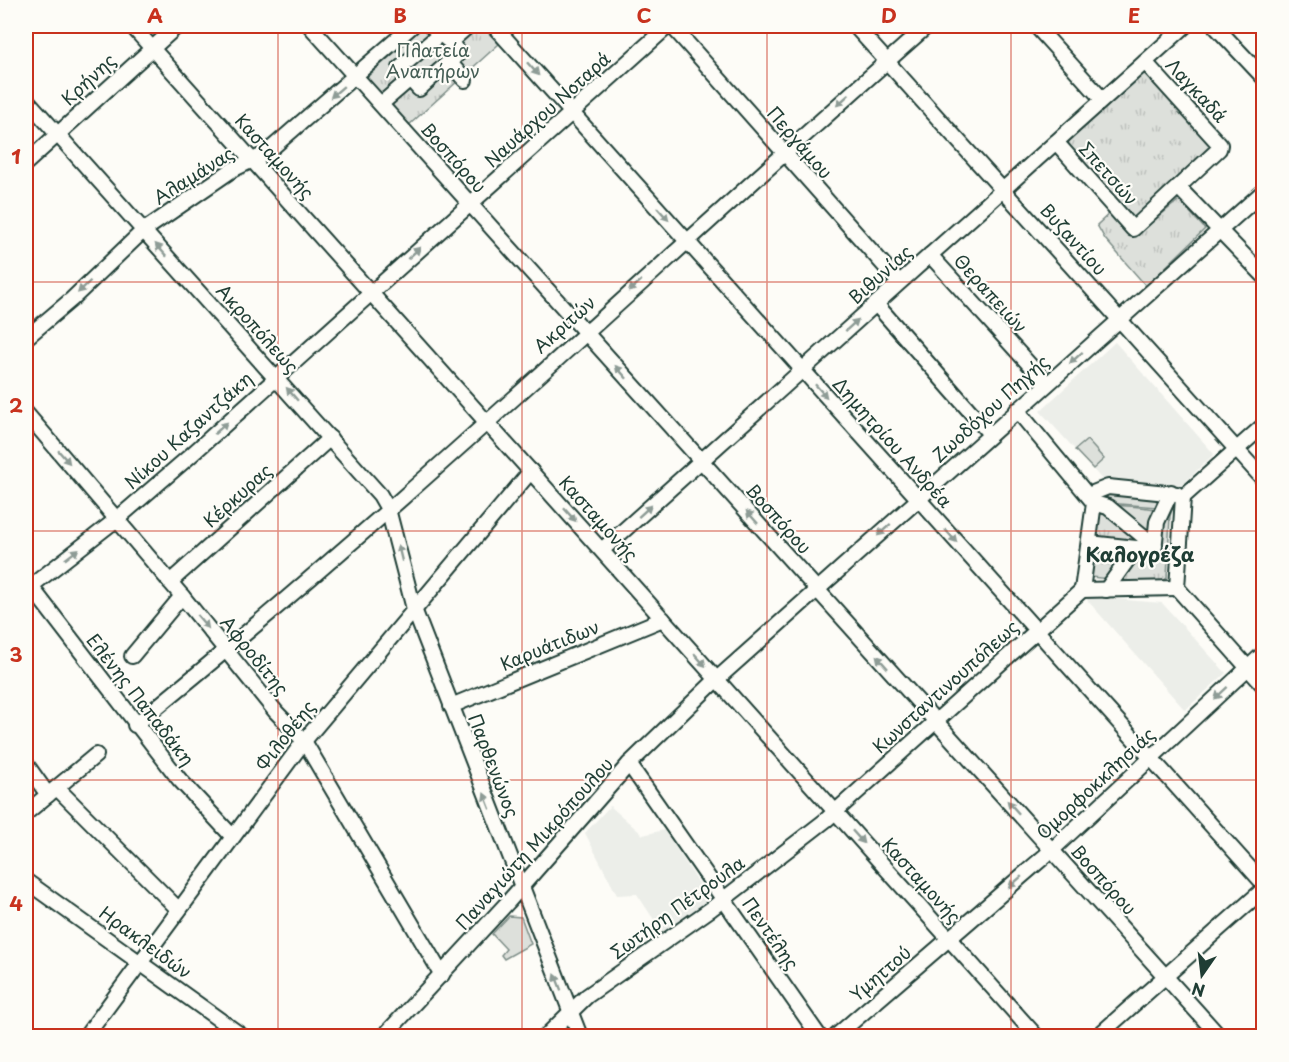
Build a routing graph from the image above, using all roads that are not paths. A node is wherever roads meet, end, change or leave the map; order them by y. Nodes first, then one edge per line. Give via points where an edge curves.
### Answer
1 (132, 26) edge
2 (177, 26) edge
3 (310, 26) edge
4 (412, 26) edge
5 (468, 26) edge
6 (494, 26) edge
7 (670, 26) edge
8 (855, 26) edge
9 (927, 26) edge
10 (1036, 26) edge
11 (1185, 26) edge
12 (1215, 26) edge
13 (440, 34) edge
14 (152, 48) junction
15 (387, 49) junction
16 (887, 61) junction
17 (449, 62) junction
18 (1145, 62) junction
19 (406, 72) junction
20 (356, 76) junction
21 (1263, 78) edge
22 (465, 80) dead end
23 (26, 99) edge
24 (1102, 99) junction
25 (381, 104) junction
26 (572, 113) junction
27 (57, 134) junction
28 (1056, 142) junction
29 (784, 153) junction
30 (254, 161) junction
31 (26, 163) edge
32 (1178, 187) junction
33 (1004, 189) junction
34 (1263, 191) edge
35 (471, 204) junction
36 (1220, 229) junction
37 (143, 231) junction
38 (686, 240) junction
39 (930, 255) junction
40 (1263, 276) edge
41 (899, 282) junction
42 (371, 292) junction
43 (876, 304) junction
44 (1119, 319) junction
45 (585, 332) junction
46 (26, 338) edge
47 (802, 370) junction
48 (277, 377) junction
49 (1047, 384) junction
50 (1017, 410) junction
51 (26, 412) edge
52 (486, 421) junction
53 (1263, 425) edge
54 (990, 434) junction
55 (330, 438) junction
56 (1236, 450) junction
57 (701, 461) junction
58 (531, 471) junction
59 (1263, 480) edge
60 (1177, 494) junction
61 (918, 499) junction
62 (1091, 499) junction
63 (388, 509) junction
64 (117, 519) junction
65 (1089, 543) junction
66 (1136, 548) junction
67 (1154, 548) junction
68 (602, 550) junction
69 (1179, 553) junction
70 (170, 582) junction
71 (27, 585) edge
72 (1176, 588) junction
73 (817, 589) junction
74 (1082, 590) junction
75 (1106, 590) junction
76 (182, 596) junction
77 (414, 609) junction
78 (663, 619) junction
79 (1035, 630) junction
80 (227, 650) junction
81 (1263, 653) edge
82 (132, 656) dead end
83 (1248, 668) junction
84 (717, 679) junction
85 (1263, 686) edge
86 (451, 706) junction
87 (934, 720) junction
88 (135, 725) junction
89 (304, 741) junction
90 (96, 755) dead end
91 (1150, 758) junction
92 (26, 764) edge
93 (629, 764) junction
94 (53, 791) junction
95 (835, 812) junction
96 (26, 813) edge
97 (232, 836) junction
98 (1052, 850) junction
99 (26, 881) edge
100 (1263, 884) edge
101 (520, 889) junction
102 (1263, 889) edge
103 (723, 898) junction
104 (179, 910) junction
105 (949, 939) junction
106 (141, 962) junction
107 (442, 975) junction
108 (1165, 976) junction
109 (569, 1012) junction
110 (86, 1036) edge
111 (242, 1036) edge
112 (384, 1036) edge
113 (546, 1036) edge
114 (580, 1036) edge
115 (819, 1036) edge
116 (836, 1036) edge
117 (1036, 1036) edge
118 (1098, 1036) edge
119 (1219, 1036) edge

1 - 14 street, Κασταμονής
2 - 14 street, Κρήνης
3 - 20 street, Βοσπόρου
4 - 15 street, Αλαμάνας
5 - 13 street
6 -> 26 street, Δημητρίου Ανδρέα
7 - 26 street, Ναυάρχου Νοταρά
7 - 29 street, Περγάμου
8 - 16 street, Βυζαντίου
9 - 16 street, Ακριτών
10 - 24 street
11 - 18 street, Βιθυνίας
12 - 21 street
13 - 17 street via 459,52
13 - 19 street
14 - 27 street, Κρήνης
14 - 30 street, Κασταμονής
15 - 19 street
15 - 20 street, Αλαμάνας
16 -> 29 street, Ακριτών
16 - 33 street, Βυζαντίου
17 - 19 street via 418,89
17 - 22 street
18 - 24 street, Βιθυνίας
18 - 32 street, Λαγκαδά via 1220,145
19 - 25 street
20 - 25 street, Βοσπόρου
20 -> 30 street, Αλαμάνας
23 - 27 street, Ακροπόλεως
24 - 28 street, Βιθυνίας
25 - 35 street, Βοσπόρου
26 - 35 street, Ναυάρχου Νοταρά
26 -> 38 street, Δημητρίου Ανδρέα
27 - 31 street, Κρήνης
27 - 37 street, Ακροπόλεως
28 - 32 street, Σπετσών via 1133,229
28 - 33 street, Βιθυνίας
29 - 38 street, Ακριτών
29 - 41 street, Περγάμου
30 - 37 street, Αλαμάνας via 232,170
30 - 42 street, Κασταμονής
32 - 36 street
33 - 39 street, Βιθυνίας
33 - 44 street, Βυζαντίου
34 - 36 street, Ζωοδόχου Πηγής
42 -> 35 street, Ναυάρχου Νοταρά
35 - 45 street, Βοσπόρου
36 - 40 street
36 - 44 street, Ζωοδόχου Πηγής
37 -> 46 street, Αλαμάνας
48 -> 37 street, Ακροπόλεως
38 -> 45 street, Ακριτών
38 - 47 street, Δημητρίου Ανδρέα
39 - 41 street, Βιθυνίας
39 - 49 street, Θεραπειών
41 - 43 street, Βιθυνίας
42 - 48 street, Νίκου Καζαντζάκη
42 - 52 street, Κασταμονής
47 -> 43 street, Βιθυνίας
43 - 54 street
44 -> 49 street, Ζωοδόχου Πηγής
44 - 56 street, Βυζαντίου
45 - 52 street, Ακριτών
57 -> 45 street, Βοσπόρου
47 - 57 street, Βιθυνίας
47 -> 61 street, Δημητρίου Ανδρέα
55 -> 48 street, Ακροπόλεως
64 -> 48 street, Νίκου Καζαντζάκη
49 - 50 street, Ζωοδόχου Πηγής
50 - 54 street, Ζωοδόχου Πηγής
50 - 62 street
51 -> 64 street, Αφροδίτης
52 - 58 street, Κασταμονής
52 - 63 street, Ακριτών
53 - 56 street
54 - 61 street, Ζωοδόχου Πηγής
55 - 63 street, Ακροπόλεως
55 - 70 street, Κέρκυρας
56 - 59 street, Βυζαντίου
56 - 60 street
68 -> 57 street, Βιθυνίας
73 -> 57 street, Βοσπόρου
58 -> 68 street, Κασταμονής
58 - 77 street, Φιλοθέης
60 - 62 street via 1108,487
60 - 67 street via 1157,522
60 - 69 street
61 -> 73 street, Ζωοδόχου Πηγής
61 -> 79 street, Δημητρίου Ανδρέα
62 - 65 street
62 - 67 street via 1108,507
77 -> 63 street, Ακροπόλεως
63 - 80 street, Ακριτών
64 - 70 street, Αφροδίτης
71 -> 64 street, Νίκου Καζαντζάκη
65 - 66 street
65 - 74 street
66 - 67 street
66 - 75 street
67 - 69 street
68 - 78 street, Κασταμονής
69 - 72 street
70 - 76 street, Αφροδίτης
71 - 88 street, Ελένης Παπαδάκη
72 - 75 street
72 - 83 street
73 - 84 street, Ζωοδόχου Πηγής
87 -> 73 street, Βοσπόρου
74 - 75 street
74 - 79 street, Κωνσταντινουπόλεως
76 -> 80 street, Αφροδίτης
76 - 82 street
77 - 86 street, Παρθενώνος
77 - 89 street, Φιλοθέης
78 -> 84 street, Κασταμονής
78 - 86 street, Καρυάτιδων
79 - 87 street, Κωνσταντινουπόλεως
79 - 91 street, Δημητρίου Ανδρέα
80 - 88 street, Ακριτών
80 - 89 street, Αφροδίτης
81 - 83 street, Ομορφοκκλησιάς
83 - 85 street
83 -> 91 street, Ομορφοκκλησιάς
84 - 93 street, Παναγιώτη Μικρόπουλου
84 - 95 street, Κασταμονής
101 -> 86 street, Παρθενώνος
87 - 95 street, Κωνσταντινουπόλεως
98 -> 87 street, Βοσπόρου
88 - 97 street, Ελένης Παπαδάκη
89 - 97 street, Φιλοθέης
89 - 107 street, Αφροδίτης
90 - 94 street
91 - 98 street, Ομορφοκκλησιάς
91 - 100 street, Δημητρίου Ανδρέα
92 - 94 street
93 - 101 street, Παναγιώτη Μικρόπουλου
93 - 103 street, Πεντέλης
94 - 96 street
94 - 104 street
95 - 103 street, Σωτήρη Πέτρουλα
95 -> 105 street, Κασταμονής
97 - 104 street, Φιλοθέης
98 -> 105 street, Ομορφοκκλησιάς
98 - 108 street, Βοσπόρου
99 - 106 street, Ηρακλειδών
101 - 107 street, Παναγιώτη Μικρόπουλου
109 -> 101 street, Παρθενώνος
102 - 108 street
103 - 109 street, Σωτήρη Πέτρουλα
103 - 115 street, Πεντέλης
104 - 106 street, Φιλοθέης
105 - 116 street, Υμηττού
105 - 117 street, Κασταμονής
106 - 110 street, Φιλοθέης
106 - 111 street, Ηρακλειδών
107 - 112 street, Παναγιώτη Μικρόπουλου
108 - 118 street
108 - 119 street, Βοσπόρου
109 - 113 street, Σωτήρη Πέτρουλα
109 - 114 street, Παρθενώνος

